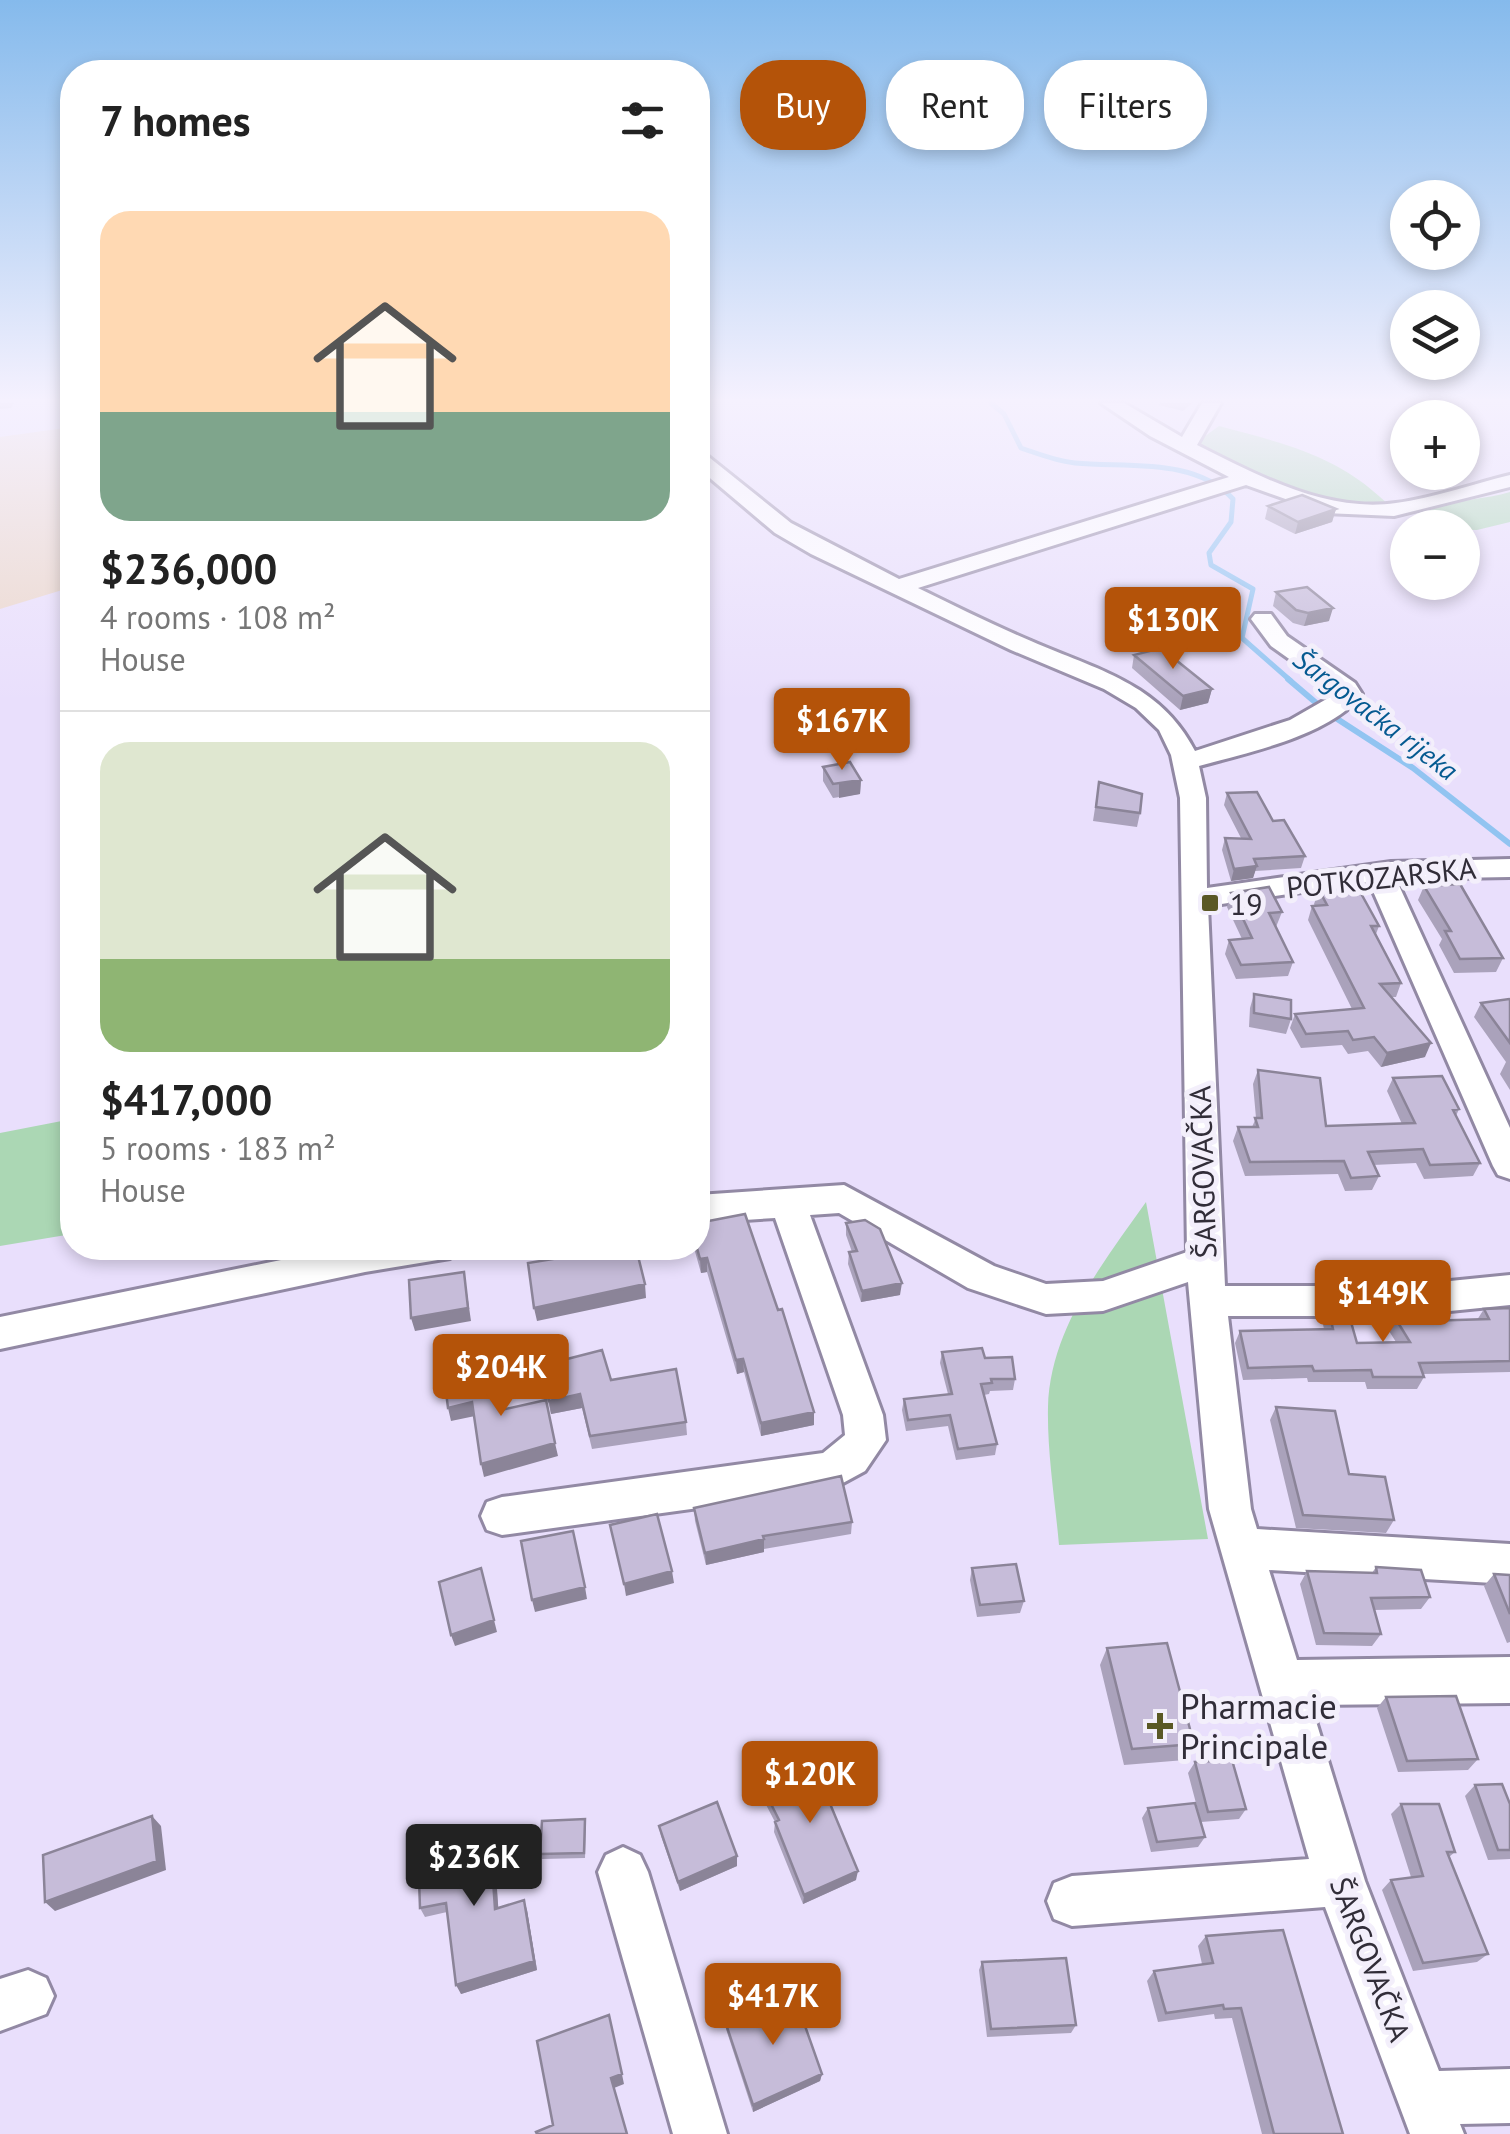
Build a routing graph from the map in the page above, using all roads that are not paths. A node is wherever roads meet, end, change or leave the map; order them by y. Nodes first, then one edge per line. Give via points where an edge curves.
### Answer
1 (752, 503) edge
2 (1170, 503) edge
3 (1307, 503) edge
4 (1424, 503) edge
5 (897, 587) junction
6 (1262, 618) dead end
7 (1185, 762) junction
8 (1510, 868) edge
9 (1380, 873) junction
10 (1193, 899) junction
11 (1510, 1166) edge
12 (787, 1201) junction
13 (710, 1208) edge
14 (328, 1260) edge
15 (1205, 1260) junction
16 (1510, 1290) edge
17 (1206, 1301) junction
18 (0, 1333) edge
19 (502, 1516) dead end
20 (1240, 1548) junction
21 (1510, 1564) edge
22 (1510, 1680) edge
23 (1279, 1683) junction
24 (622, 1872) dead end
25 (1340, 1881) junction
26 (1072, 1901) dead end
27 (1510, 2096) edge
28 (1431, 2116) edge
29 (700, 2134) edge

1 - 5 street, ŠARGOVAČKA via 782,528
2 - 5 street
3 - 4 street via 1356,511
5 - 7 street, ŠARGOVAČKA via 1129,693 1170,727
6 - 7 street via 1279,640 1350,694 1329,710 1247,745
7 - 10 street, ŠARGOVAČKA via 1194,798
8 - 9 street, POTKOZARSKA
9 - 10 street, POTKOZARSKA
9 - 11 street
10 - 15 street, ŠARGOVAČKA
12 - 13 street
12 - 15 street via 844,1198 981,1277 1046,1299 1103,1296
12 - 19 street via 863,1415 866,1440 851,1458 830,1472
14 - 18 street
15 - 17 street, ŠARGOVAČKA
16 - 17 street via 1400,1300
17 - 20 street, ŠARGOVAČKA
20 - 21 street
20 - 23 street, ŠARGOVAČKA
22 - 23 street
23 - 25 street, ŠARGOVAČKA
24 - 29 street
25 - 26 street
25 - 28 street, ŠARGOVAČKA
27 - 28 street

